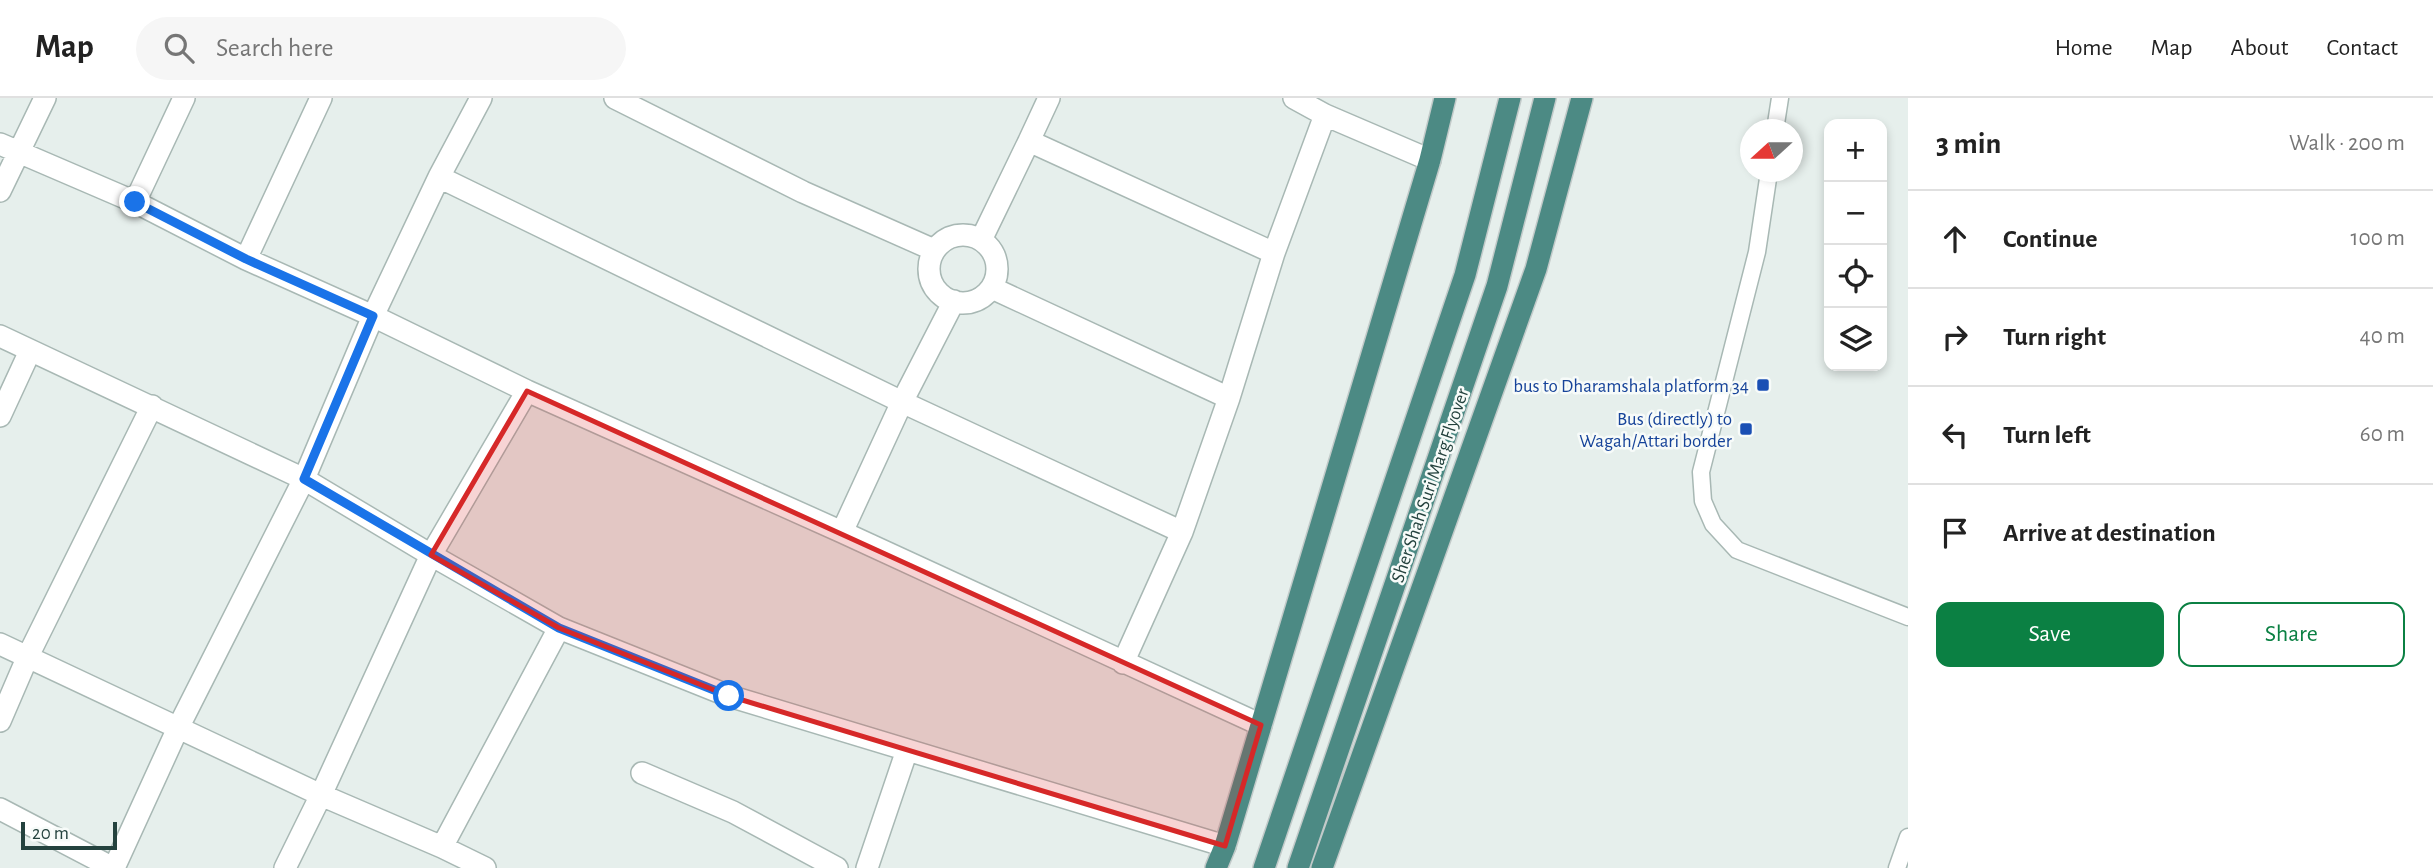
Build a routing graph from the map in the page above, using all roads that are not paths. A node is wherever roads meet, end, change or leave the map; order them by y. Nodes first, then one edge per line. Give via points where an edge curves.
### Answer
1 (45, 98) edge
2 (184, 98) edge
3 (321, 98) edge
4 (481, 98) edge
5 (615, 98) edge
6 (1049, 98) edge
7 (1294, 98) edge
8 (1445, 98) edge
9 (1497, 98) edge
10 (1510, 98) edge
11 (1545, 98) edge
12 (1582, 98) edge
13 (1780, 98) edge
14 (1325, 115) junction
15 (1777, 119) edge
16 (1029, 141) junction
17 (9, 148) edge
18 (1430, 160) junction
19 (1493, 163) junction
20 (439, 177) junction
21 (1768, 182) edge
22 (0, 191) edge
23 (135, 202) junction
24 (981, 240) junction
25 (934, 250) junction
26 (1274, 253) junction
27 (246, 259) junction
28 (992, 288) junction
29 (954, 301) junction
30 (373, 316) junction
31 (0, 336) edge
32 (30, 351) junction
33 (527, 391) junction
34 (1229, 398) junction
35 (902, 402) junction
36 (152, 406) junction
37 (0, 416) edge
38 (304, 479) junction
39 (842, 531) junction
40 (1182, 532) junction
41 (431, 555) junction
42 (1908, 617) edge
43 (559, 628) junction
44 (0, 644) edge
45 (28, 656) junction
46 (1124, 663) junction
47 (0, 721) edge
48 (1261, 725) junction
49 (178, 728) junction
50 (907, 750) junction
51 (642, 773) dead end
52 (321, 795) junction
53 (0, 810) edge
54 (1908, 837) edge
55 (1225, 846) junction
56 (442, 847) junction
57 (113, 868) edge
58 (285, 868) edge
59 (485, 868) edge
60 (837, 868) edge
61 (867, 868) edge
62 (1216, 868) edge
63 (1264, 868) edge
64 (1298, 868) edge
65 (1322, 868) edge
66 (1897, 868) edge

1 - 17 street
2 - 23 street
3 - 27 street
4 - 20 street
5 - 25 street via 803,192
6 - 16 street
7 - 14 street
8 - 18 highway
9 - 19 highway
10 - 19 highway, Sher Shah Suri Marg Flyover
11 - 64 highway, Sher Shah Suri Marg Flyover via 1497,286
12 - 65 highway via 1536,269
13 - 15 lane
14 - 18 street
14 - 26 street
16 - 24 street
16 - 26 street
17 - 22 street
17 - 23 street
18 - 48 highway
19 - 63 highway, Sher Shah Suri Marg Flyover via 1465,275
20 - 30 street
20 - 35 street
21 - 42 lane via 1757,252 1701,472 1703,501 1713,524 1737,550
23 - 27 street
24 - 25 street via 965,234 947,238
24 - 28 street via 993,253 997,271
25 - 29 street via 928,267 932,284 944,298
26 - 34 street
27 - 30 street
28 - 29 street via 978,299
28 - 34 street
29 - 35 street
30 - 33 street
30 - 38 street
31 - 32 street
32 - 36 street
32 - 37 street
33 - 39 street
33 - 41 street
34 - 40 street
35 - 39 street
35 - 40 street
36 - 38 street
36 - 45 street
38 - 41 street
38 - 49 street
39 - 46 street
40 - 46 street
41 - 43 street
41 - 52 street
43 - 50 street via 729,696
43 - 56 street
44 - 45 street
45 - 47 street
45 - 49 street
46 - 48 street
48 - 55 highway
49 - 52 street
49 - 57 street
50 - 55 street
50 - 61 street
51 - 60 street via 733,812
52 - 56 street
52 - 58 street
53 - 57 street
54 - 66 lane
55 - 62 highway
56 - 59 street

